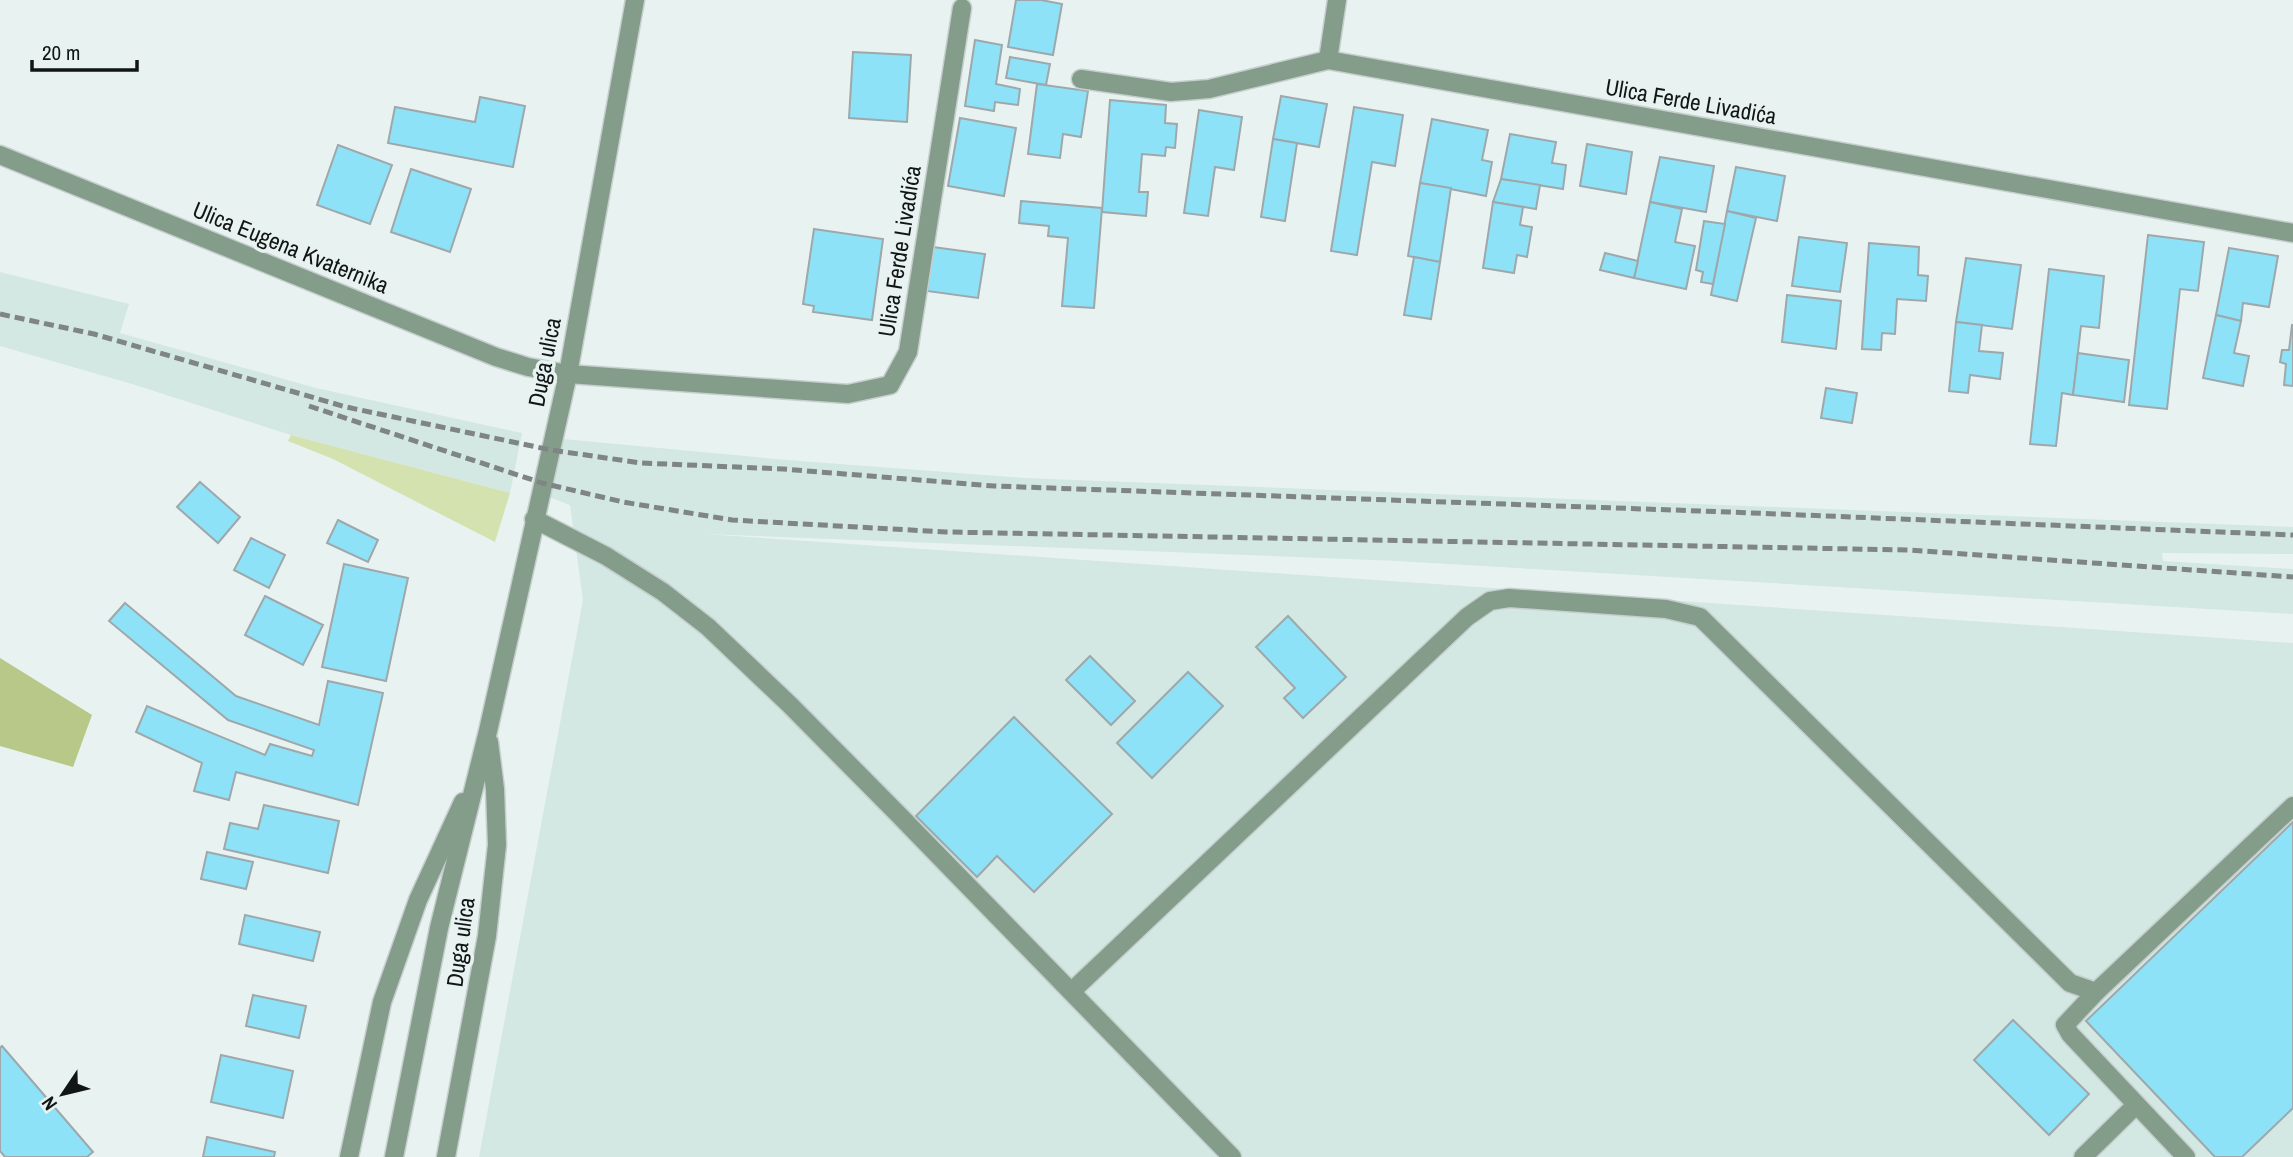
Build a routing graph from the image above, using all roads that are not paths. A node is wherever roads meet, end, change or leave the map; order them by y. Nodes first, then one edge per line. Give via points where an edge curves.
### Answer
1 (635, 0) edge
2 (1337, 0) edge
3 (962, 8) dead end
4 (1328, 60) junction
5 (1081, 79) dead end
6 (0, 155) edge
7 (2293, 233) edge
8 (568, 374) junction
9 (534, 519) junction
10 (488, 731) junction
11 (479, 767) junction
12 (2293, 806) edge
13 (1072, 991) junction
14 (2096, 992) junction
15 (2136, 1105) junction
16 (349, 1157) edge
17 (394, 1157) edge
18 (446, 1157) edge
19 (1232, 1157) edge
20 (2082, 1157) edge
21 (2186, 1157) edge

1 - 8 street, Duga ulica
2 - 4 street
3 - 8 street, Ulica Ferde Livadića via 908,352 890,385 848,394
4 - 5 street, Ulica Ferde Livadića via 1209,89 1171,92
4 - 7 street, Ulica Ferde Livadića
6 - 8 street, Ulica Eugena Kvaternika via 496,357
8 - 9 street, Duga ulica
9 - 10 street, Duga ulica
9 - 13 street via 617,563 708,627
10 - 11 street, Duga ulica
10 - 18 street, Duga ulica via 497,845 487,936
11 - 16 street, Duga ulica via 418,900 382,1002
11 - 17 street, Duga ulica via 439,928
12 - 14 street
13 - 14 street via 1467,617 1490,601 1509,598 1666,609 1700,617 2070,983
13 - 19 street
14 - 15 street via 2065,1025
15 - 20 street
15 - 21 street

